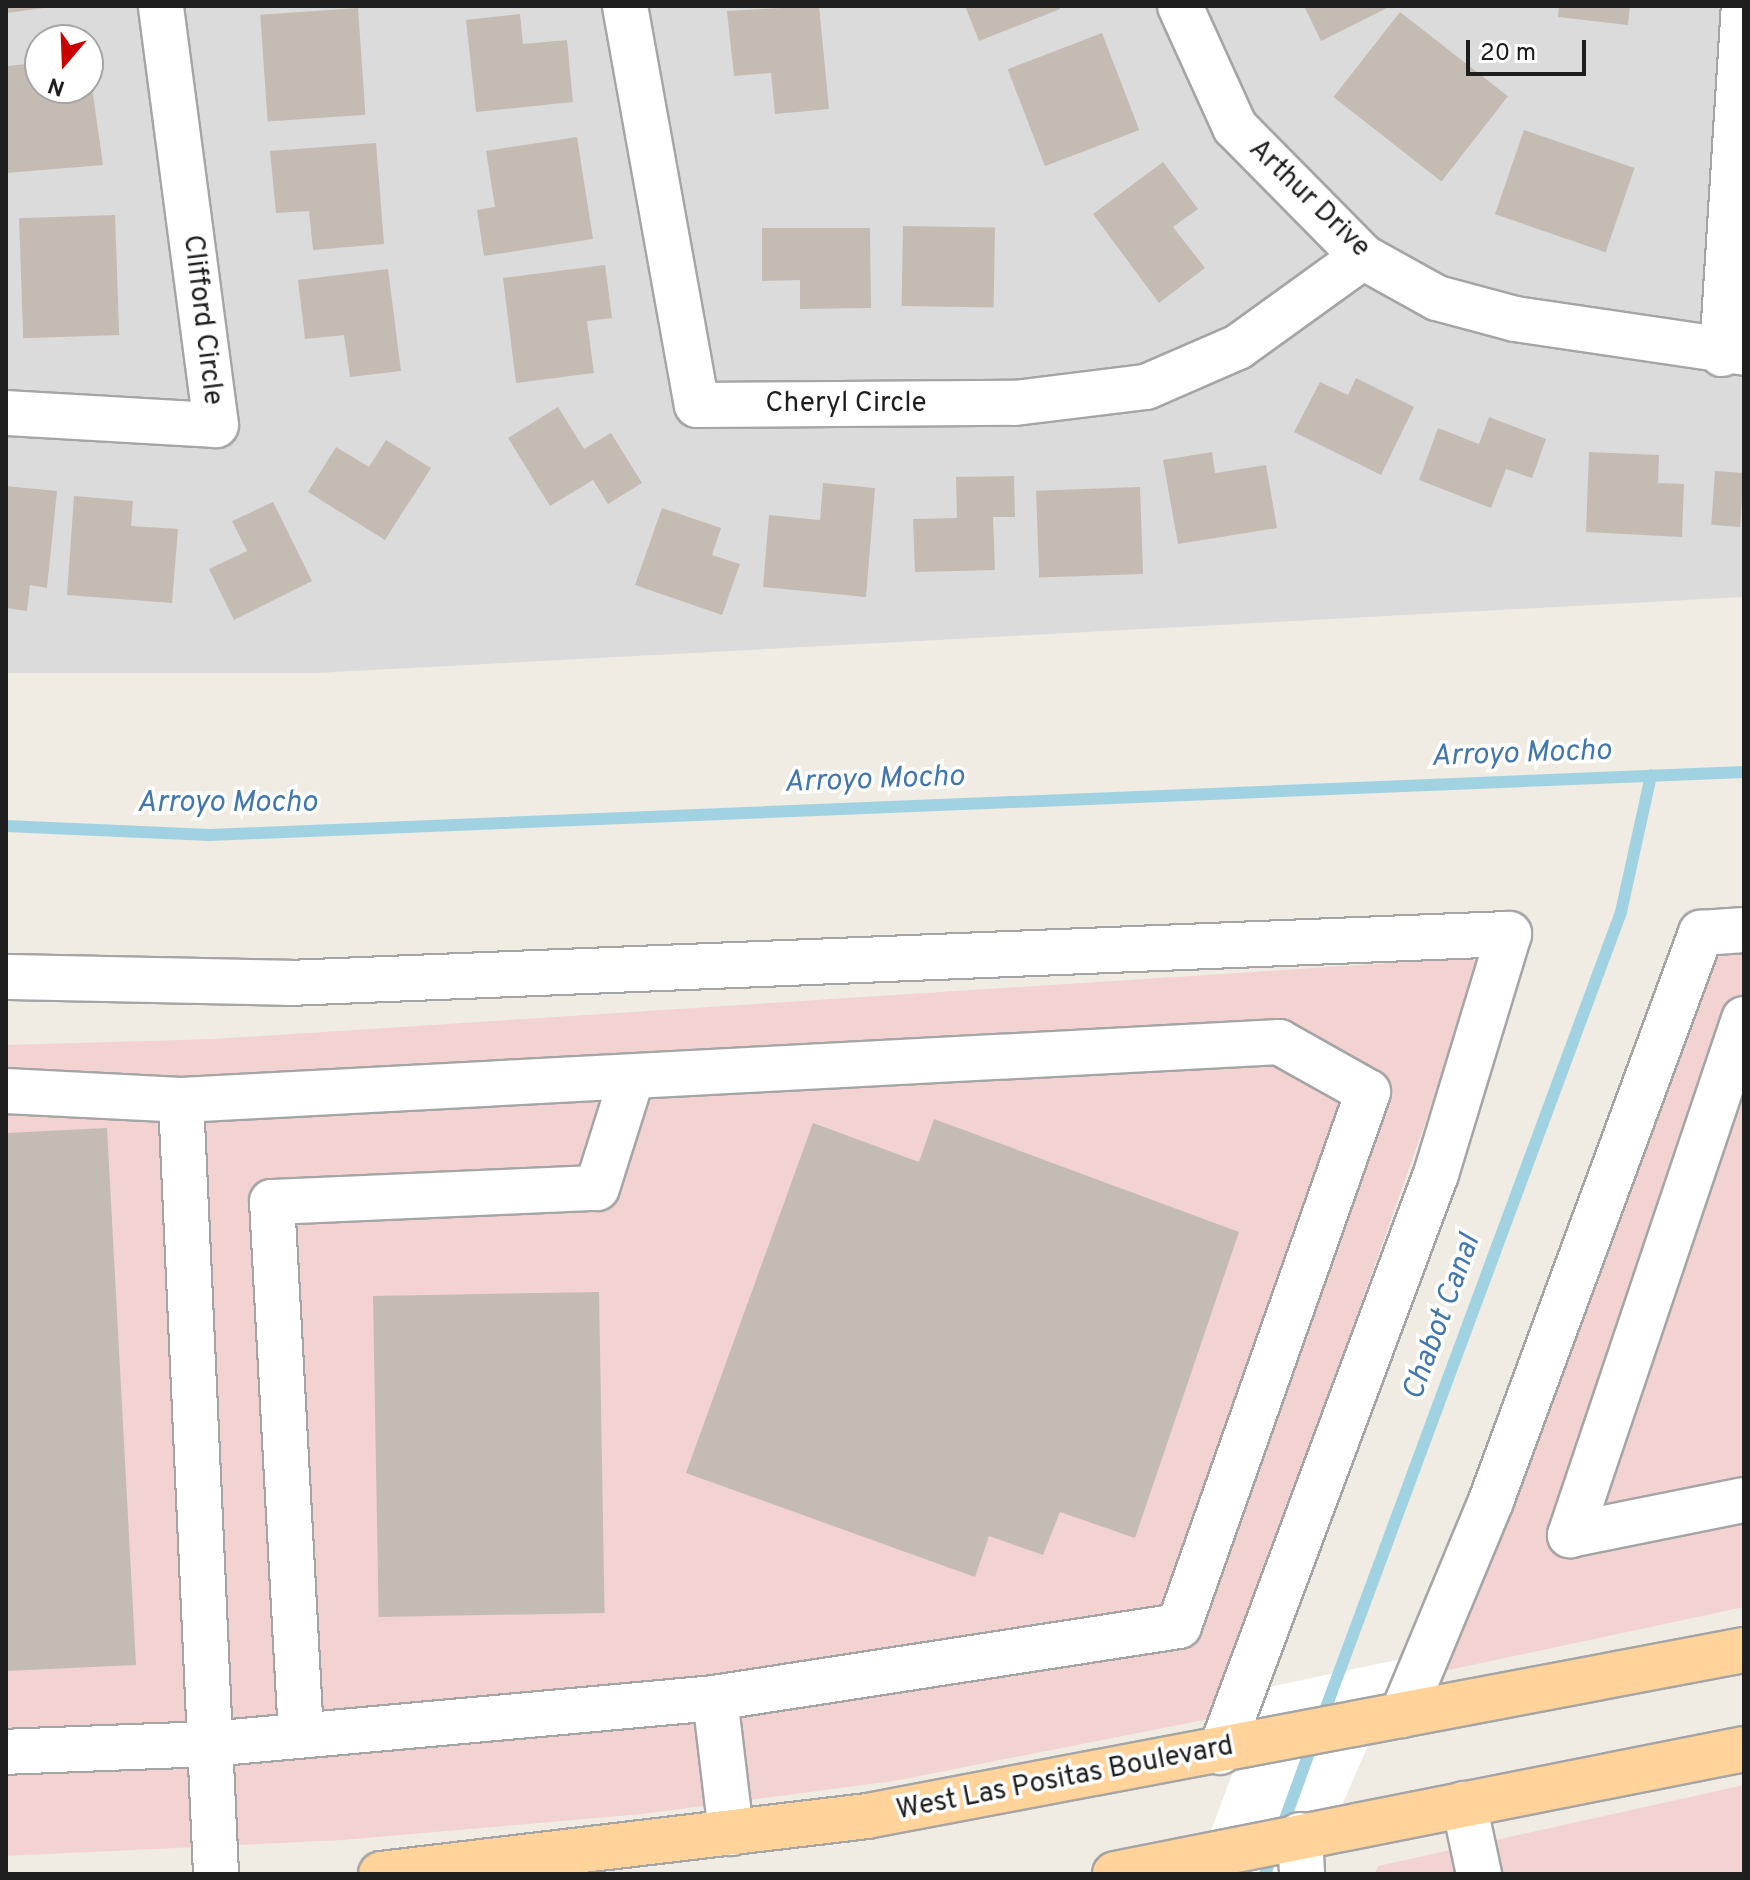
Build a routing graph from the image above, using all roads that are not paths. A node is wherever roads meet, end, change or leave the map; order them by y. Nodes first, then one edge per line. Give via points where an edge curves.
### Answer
1 (161, 6) edge
2 (625, 6) edge
3 (1180, 6) edge
4 (1744, 6) edge
5 (1363, 257) junction
6 (1733, 354) edge
7 (6, 413) edge
8 (1744, 930) edge
9 (6, 977) edge
10 (1744, 1019) edge
11 (631, 1080) junction
12 (6, 1091) edge
13 (181, 1100) junction
14 (1744, 1500) edge
15 (1744, 1650) edge
16 (715, 1698) junction
17 (1391, 1717) junction
18 (301, 1735) junction
19 (210, 1744) junction
20 (1232, 1749) junction
21 (1744, 1749) edge
22 (6, 1752) edge
23 (1464, 1804) junction
24 (731, 1833) junction
25 (1301, 1855) edge
26 (1185, 1865) edge
27 (216, 1874) edge
28 (381, 1874) edge
29 (1115, 1874) edge
30 (1479, 1874) edge

1 - 7 street, Clifford Circle via 216,425
2 - 5 street, Cheryl Circle via 697,405 1015,403 1146,387 1238,347
3 - 5 street, Arthur Drive via 1235,127
4 - 6 street
5 - 6 street, Arthur Drive via 1437,298 1515,319
8 - 17 street via 1701,933 1491,1501
9 - 20 street via 288,983 1509,934 1436,1174
10 - 14 street via 1570,1535
11 - 13 street
11 - 16 street via 1279,1042 1368,1092 1179,1626
11 - 18 street via 597,1188 272,1202
12 - 13 street
13 - 19 street
15 - 17 main road, West Las Positas Boulevard
16 - 18 street
16 - 24 street
17 - 20 main road, West Las Positas Boulevard
18 - 19 street
19 - 22 street
19 - 27 street
20 - 24 main road, West Las Positas Boulevard
21 - 23 main road
23 - 25 main road
23 - 30 street
24 - 28 main road, West Las Positas Boulevard
25 - 26 main road
26 - 29 main road

